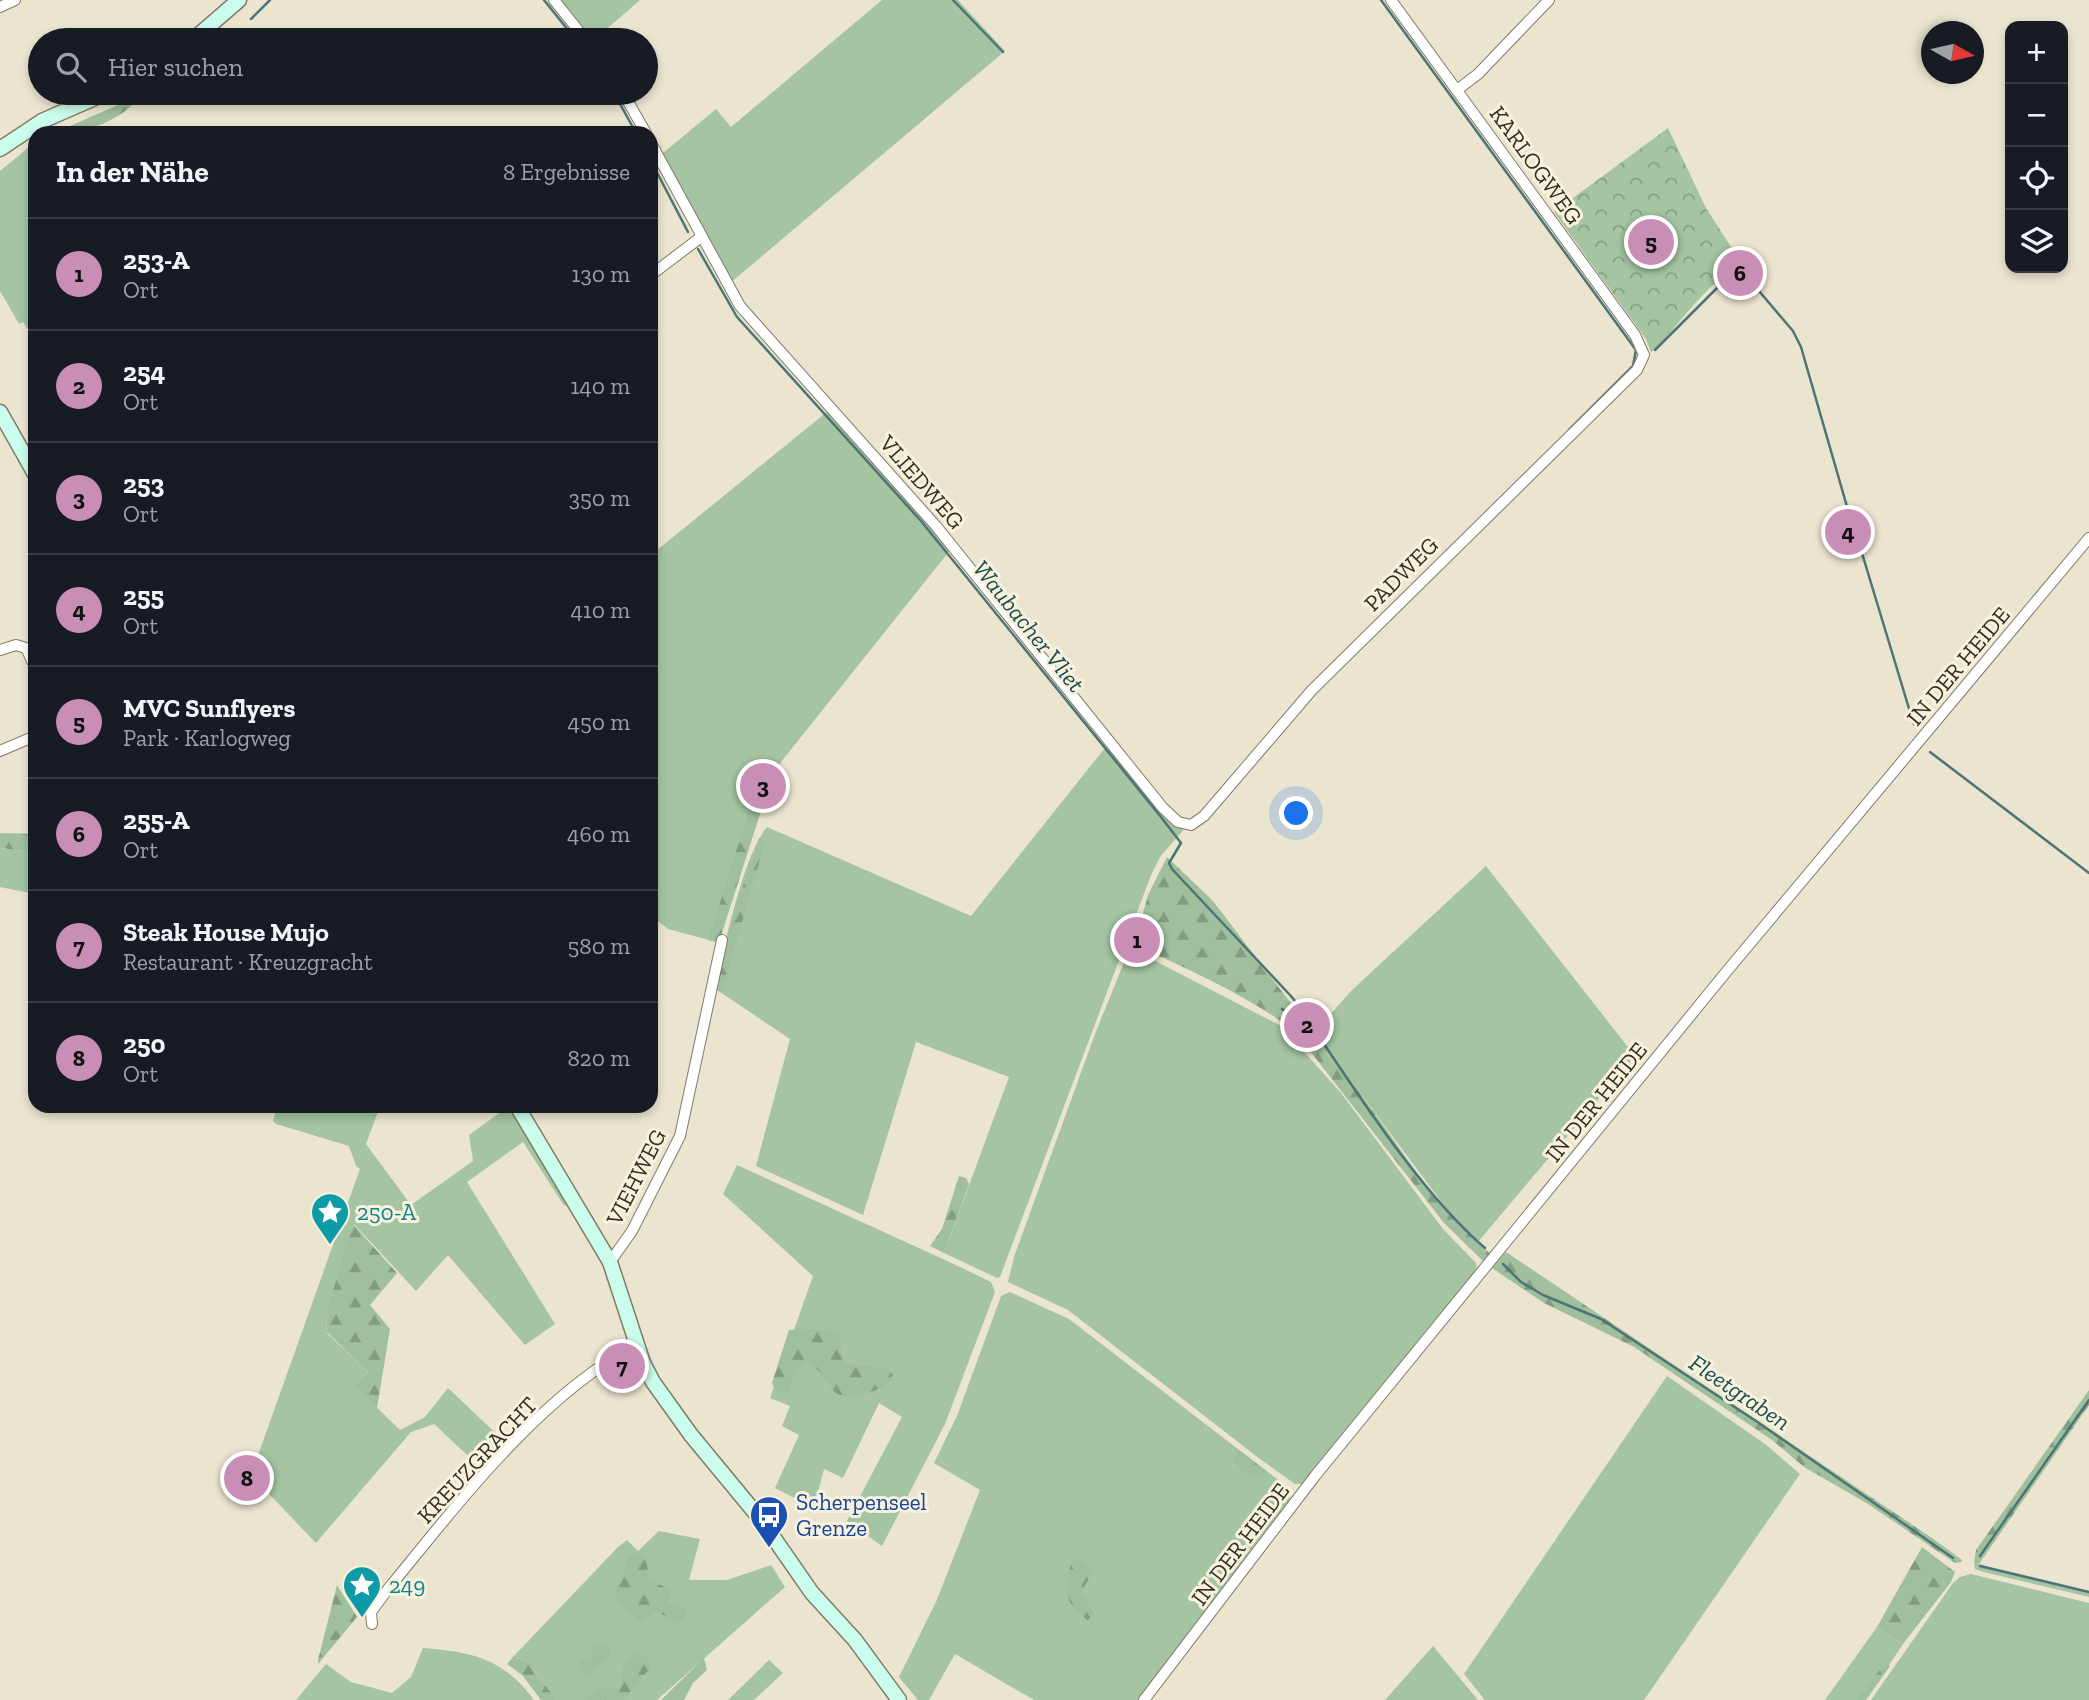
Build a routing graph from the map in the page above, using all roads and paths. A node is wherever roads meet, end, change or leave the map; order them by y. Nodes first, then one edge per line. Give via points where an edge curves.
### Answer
1 (15, 0) edge
2 (239, 0) edge
3 (554, 0) edge
4 (1391, 0) edge
5 (1549, 0) edge
6 (0, 7) edge
7 (207, 28) edge
8 (576, 28) edge
9 (1457, 90) junction
10 (79, 105) edge
11 (630, 105) edge
12 (34, 126) edge
13 (642, 126) edge
14 (28, 130) edge
15 (0, 149) edge
16 (658, 156) edge
17 (701, 237) junction
18 (658, 270) edge
19 (1644, 355) joint
20 (0, 412) edge
21 (28, 462) edge
22 (2089, 538) edge
23 (0, 650) edge
24 (28, 652) edge
25 (28, 739) edge
26 (0, 751) edge
27 (1191, 825) joint
28 (723, 940) dead end
29 (521, 1113) edge
30 (610, 1262) junction
31 (637, 1344) junction
32 (372, 1624) dead end
33 (900, 1700) edge
34 (1144, 1700) edge

1 - 6 street
2 - 7 main road
3 - 8 street
4 - 9 street, KARLOGWEG
5 - 9 street
9 - 19 street, KARLOGWEG via 1635,335
10 - 12 main road
11 - 13 street
14 - 15 main road
16 - 17 street, VLIEDWEG
17 - 18 street
17 - 27 street, VLIEDWEG via 751,320 936,526 1163,808 1178,822
19 - 27 street, PADWEG via 1637,370 1312,690 1204,816
20 - 21 main road
22 - 34 street, IN DER HEIDE via 1735,961 1315,1476
23 - 24 street via 16,645
25 - 26 street
28 - 30 street, VIEHWEG via 680,1136 632,1231
29 - 30 main road
30 - 31 main road
31 - 32 street, KREUZGRACHT via 533,1423 388,1589 371,1612
31 - 33 main road via 653,1382 675,1413

